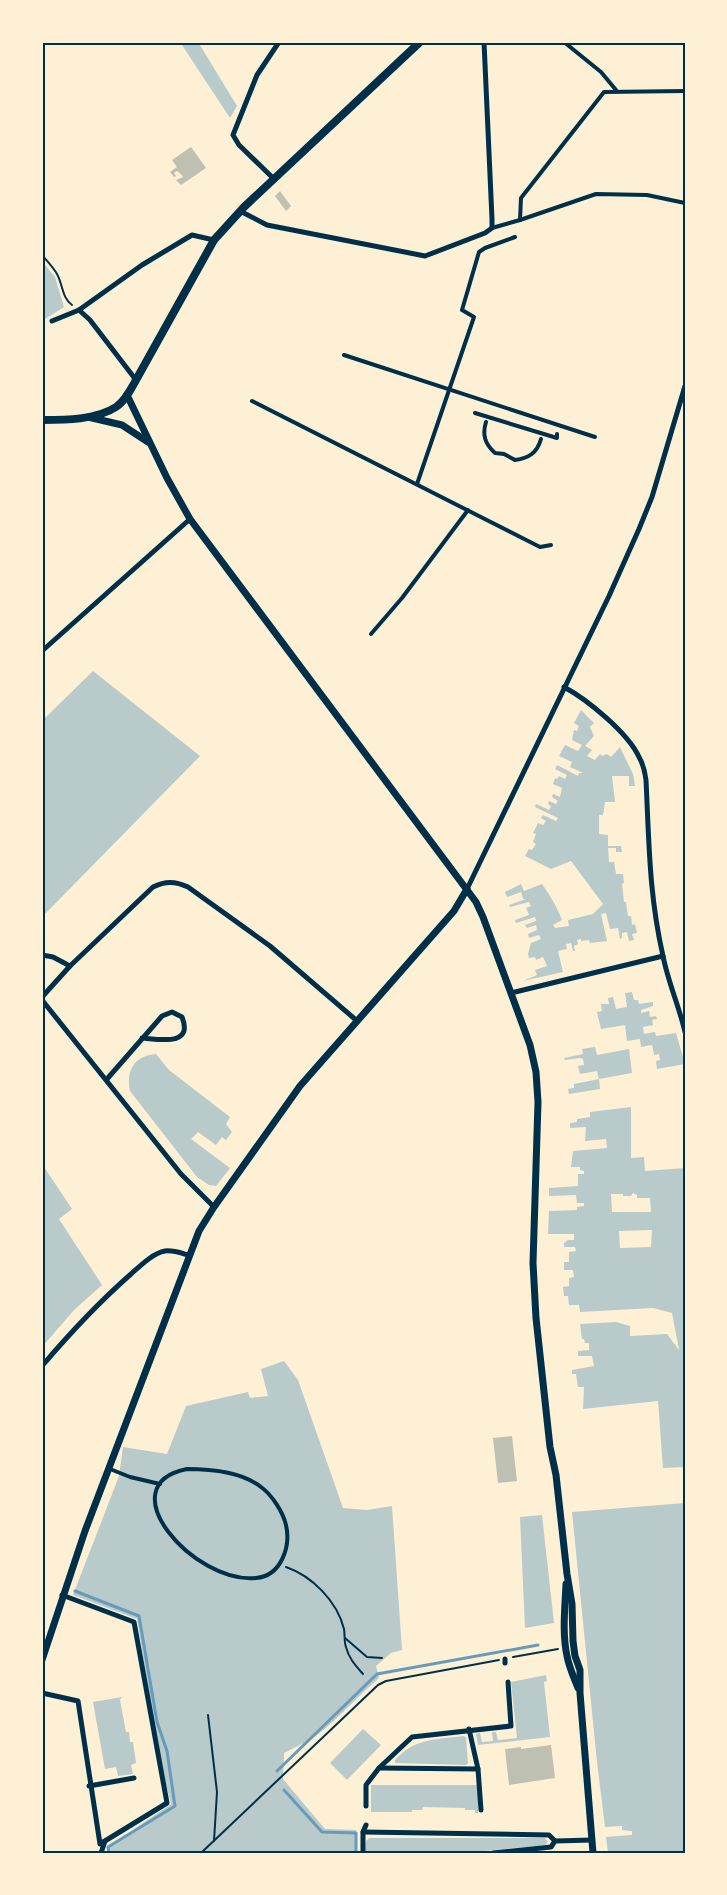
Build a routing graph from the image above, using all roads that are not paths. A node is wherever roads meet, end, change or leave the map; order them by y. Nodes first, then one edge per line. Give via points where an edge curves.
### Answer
1 (279, 42) edge
2 (420, 42) edge
3 (484, 42) edge
4 (564, 42) edge
5 (616, 90) junction
6 (685, 91) edge
7 (274, 178) junction
8 (685, 203) edge
9 (240, 211) junction
10 (520, 220) junction
11 (492, 228) junction
12 (515, 237) dead end
13 (214, 240) junction
14 (80, 310) junction
15 (52, 321) dead end
16 (344, 355) dead end
17 (136, 380) junction
18 (685, 386) edge
19 (449, 390) junction
20 (127, 395) junction
21 (252, 401) dead end
22 (475, 413) dead end
23 (88, 417) junction
24 (521, 417) junction
25 (486, 419) junction
26 (42, 420) edge
27 (518, 427) junction
28 (557, 434) dead end
29 (542, 436) junction
30 (595, 436) dead end
31 (150, 444) junction
32 (417, 484) junction
33 (468, 510) junction
34 (190, 519) junction
35 (551, 545) dead end
36 (371, 634) dead end
37 (42, 651) edge
38 (564, 687) junction
39 (467, 889) junction
40 (42, 955) edge
41 (663, 956) junction
42 (70, 966) junction
43 (511, 993) junction
44 (42, 998) edge
45 (356, 1020) junction
46 (685, 1032) edge
47 (142, 1038) junction
48 (107, 1079) junction
49 (214, 1207) junction
50 (188, 1255) junction
51 (42, 1366) edge
52 (110, 1469) junction
53 (160, 1484) junction
54 (62, 1596) junction
55 (42, 1660) edge
56 (508, 1682) dead end
57 (42, 1693) edge
58 (469, 1729) junction
59 (379, 1768) junction
60 (478, 1769) junction
61 (162, 1774) junction
62 (153, 1775) dead end
63 (134, 1778) dead end
64 (89, 1785) junction
65 (366, 1806) dead end
66 (481, 1809) dead end
67 (366, 1825) dead end
68 (481, 1826) dead end
69 (363, 1832) junction
70 (481, 1834) junction
71 (592, 1840) junction
72 (103, 1842) junction
73 (555, 1842) junction
74 (101, 1853) edge
75 (363, 1853) edge
76 (493, 1853) edge
77 (593, 1853) edge

1 - 7 street via 257,75 233,135
2 - 7 main road
3 - 11 street
4 - 5 street via 602,72
5 - 6 street
5 - 10 street via 604,92 520,198
7 - 9 main road
8 - 10 street via 647,195 596,194
9 - 11 street via 267,225 425,256
9 - 13 main road
10 - 11 street
12 - 19 street via 479,252 462,310 474,317
13 - 14 street via 192,235
13 - 17 main road
14 - 15 street
14 - 17 street
16 - 19 street
17 - 20 main road
18 - 38 street via 652,497
19 - 24 street
19 - 32 street
20 - 23 main road via 116,407
20 - 31 street
21 - 32 street
22 - 25 street
23 - 26 main road
23 - 31 street via 122,425
24 - 27 street
24 - 30 street
25 - 27 street
25 - 29 street via 484,438 490,449 515,460 536,451
27 - 29 street
28 - 29 street via 557,438
31 - 34 street
32 - 33 street
33 - 35 street via 540,547
33 - 36 street
34 - 37 street
34 - 39 street
38 - 39 street
38 - 41 street via 583,697 627,740 644,769 651,888
39 - 43 street via 483,917
39 - 45 street via 454,911
40 - 42 street
41 - 43 street
41 - 46 street
42 - 44 street
42 - 45 street via 153,887 178,882 270,946
43 - 71 street via 536,1072 536,1318 567,1574 565,1641 580,1693
44 - 48 street
45 - 49 street via 300,1086
47 - 47 street via 177,1039 183,1034 182,1017 166,1012
47 - 48 street
48 - 49 street via 181,1174
49 - 50 street
50 - 51 street via 174,1251 155,1255 91,1311
50 - 52 street
52 - 53 street
52 - 54 street
53 - 53 street via 172,1472 187,1468 228,1473 261,1486 286,1525 287,1540 280,1564 268,1576 256,1578 224,1573 200,1562 163,1526 156,1510
54 - 55 street
54 - 61 street via 134,1622
56 - 58 street via 511,1726
57 - 64 street via 78,1701
58 - 59 street via 412,1737
58 - 60 street
59 - 60 street
59 - 65 street via 366,1785
60 - 66 street
61 - 62 street
61 - 72 street via 167,1803
63 - 64 street
64 - 72 street
67 - 69 street
68 - 70 street
69 - 70 street
69 - 75 street
70 - 73 street via 549,1835
71 - 73 street
71 - 77 street
72 - 74 street
73 - 76 street via 551,1846

